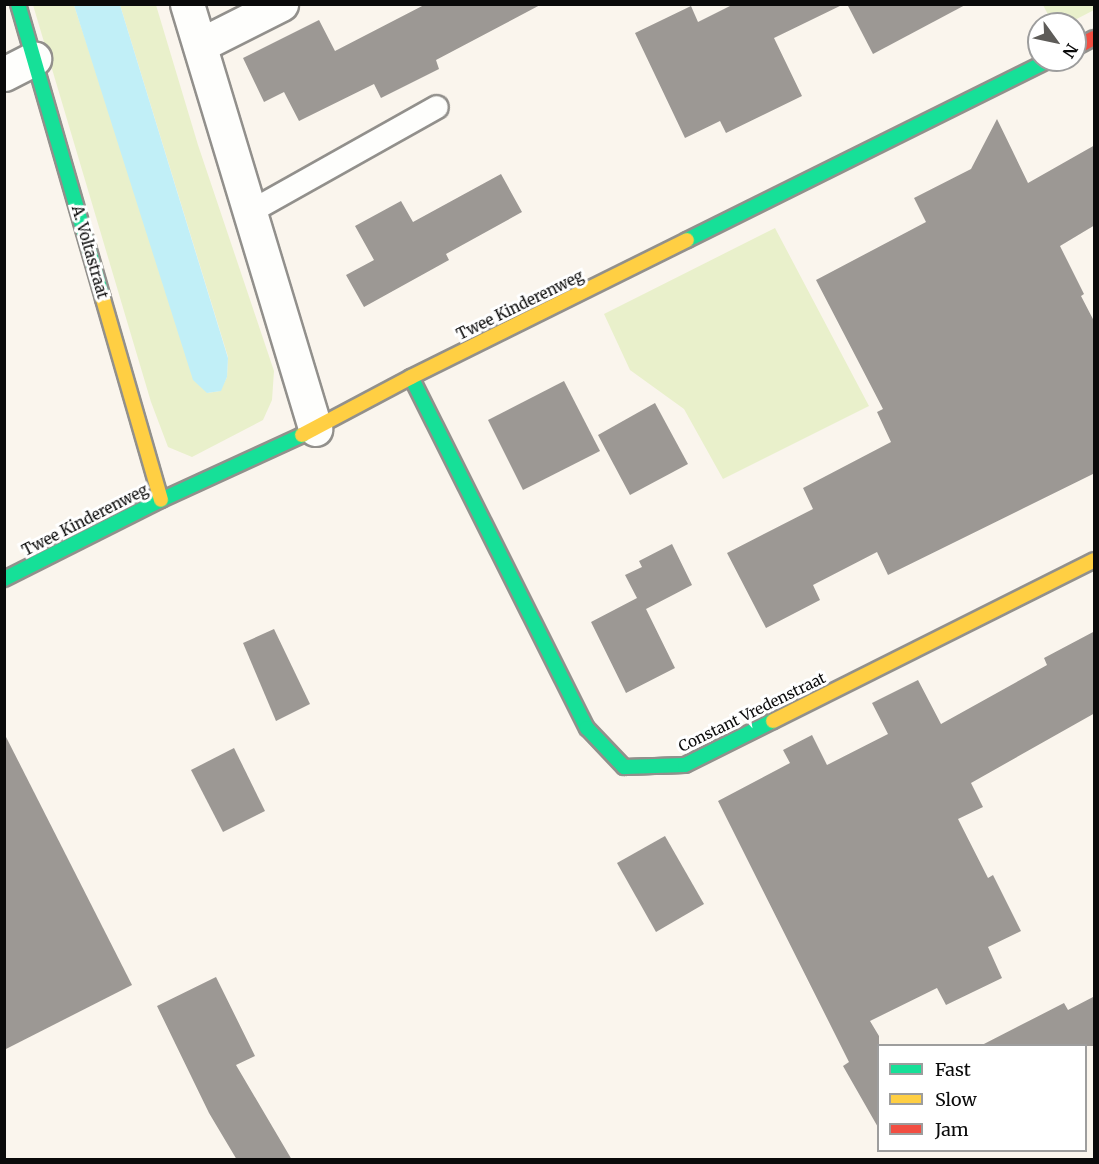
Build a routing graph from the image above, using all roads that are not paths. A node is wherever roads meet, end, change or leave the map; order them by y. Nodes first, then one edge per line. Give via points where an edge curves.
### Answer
1 (18, 4) edge
2 (187, 4) edge
3 (281, 4) edge
4 (200, 45) junction
5 (34, 59) junction
6 (1027, 71) edge
7 (4, 74) edge
8 (437, 107) dead end
9 (250, 212) junction
10 (411, 377) junction
11 (315, 429) junction
12 (161, 500) junction
13 (1095, 560) edge
14 (4, 579) edge

1 - 5 street, A. Voltastraat
2 - 4 street
3 - 4 street
4 - 9 street
5 - 7 street
5 - 12 street, A. Voltastraat
6 - 10 street, Twee Kinderenweg
8 - 9 lane
9 - 11 street
10 - 11 street, Twee Kinderenweg
10 - 13 street, Constant Vredenstraat via 587,728 624,767 685,765
11 - 12 street, Twee Kinderenweg
12 - 14 street, Twee Kinderenweg

